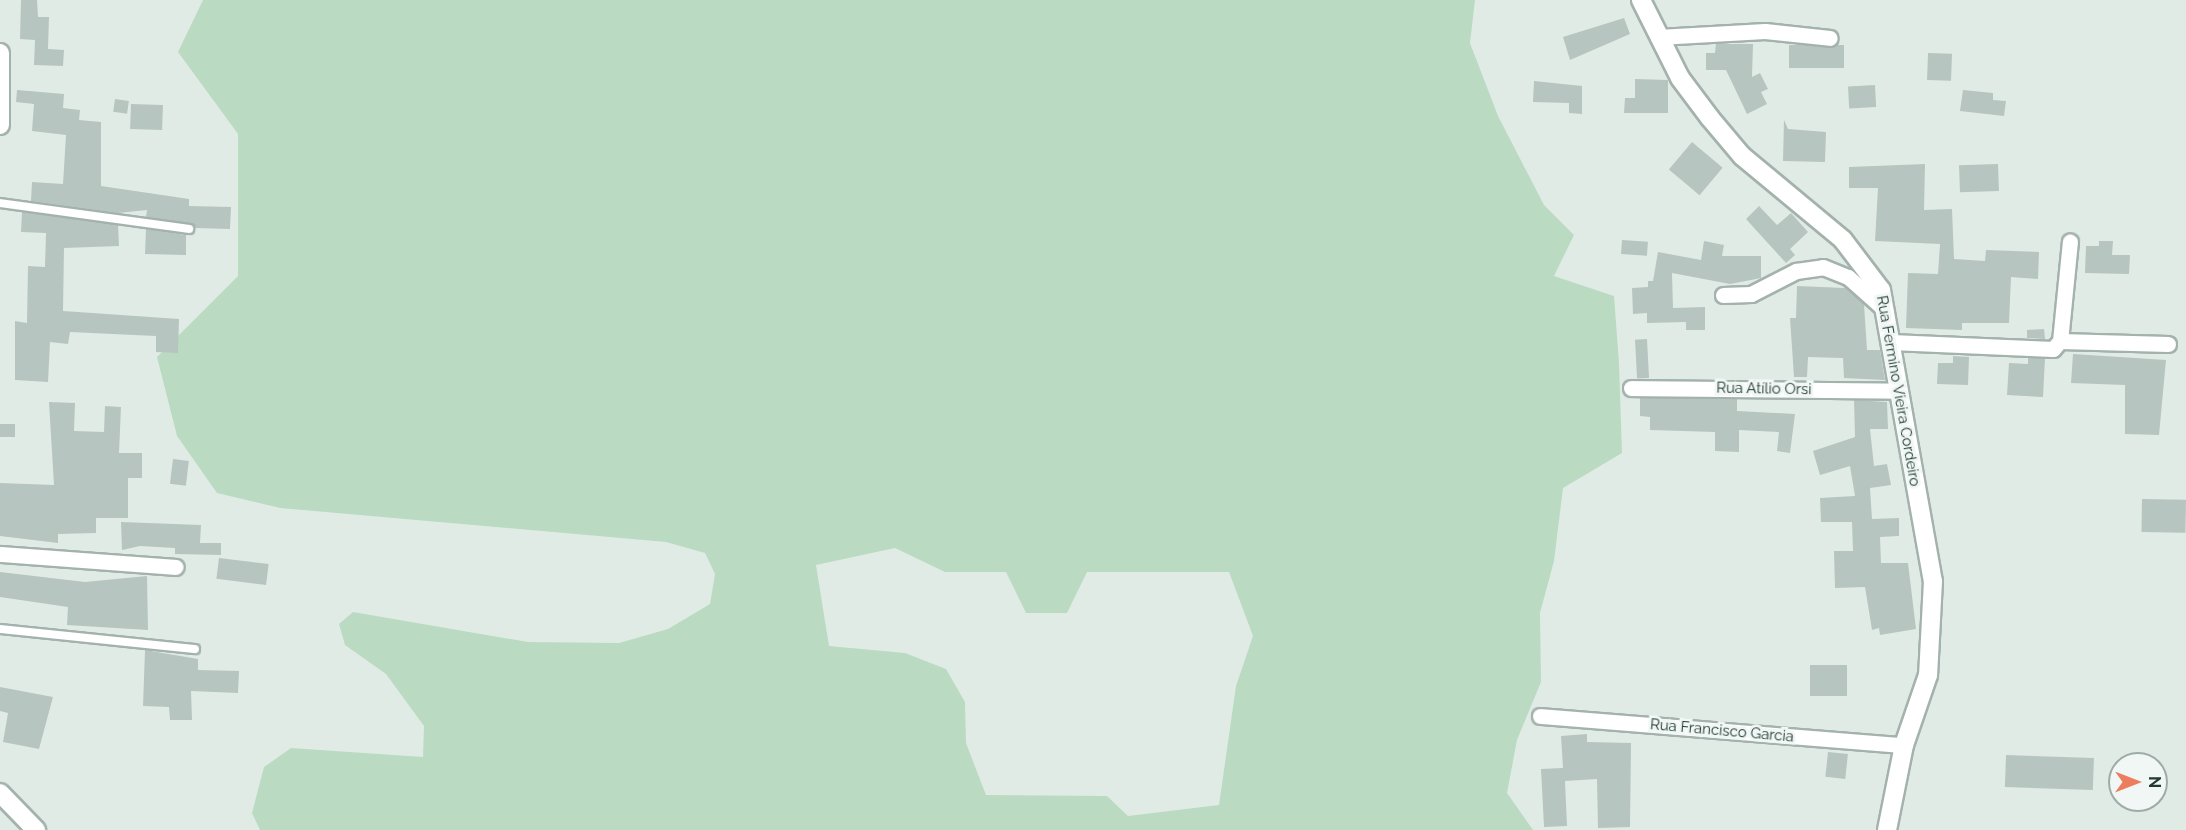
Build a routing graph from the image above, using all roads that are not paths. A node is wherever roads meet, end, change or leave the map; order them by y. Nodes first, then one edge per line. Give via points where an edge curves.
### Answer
1 (1641, 0) edge
2 (1658, 37) junction
3 (1830, 38) dead end
4 (0, 53) edge
5 (0, 125) edge
6 (0, 203) edge
7 (189, 229) dead end
8 (2070, 241) dead end
9 (1723, 295) dead end
10 (1885, 310) junction
11 (2060, 341) junction
12 (1891, 342) junction
13 (2168, 344) dead end
14 (1631, 388) dead end
15 (1898, 391) junction
16 (0, 554) edge
17 (176, 567) dead end
18 (0, 629) edge
19 (195, 649) dead end
20 (1540, 716) dead end
21 (1904, 745) junction
22 (0, 793) edge
23 (36, 830) edge
24 (1887, 830) edge

1 - 2 street, Rua Fermino Vieira Cordeiro
2 - 3 street via 1765,31
2 - 10 street, Rua Fermino Vieira Cordeiro via 1680,78 1742,156 1866,264
4 - 5 street
6 - 7 lane
8 - 11 street
9 - 10 street via 1751,294 1796,271 1823,267 1848,277
10 - 12 street, Rua Fermino Vieira Cordeiro
11 - 12 street via 2043,352
11 - 13 street
12 - 15 street, Rua Fermino Vieira Cordeiro
14 - 15 street, Rua Atílio Orsi
15 - 21 street, Rua Fermino Vieira Cordeiro via 1933,581 1928,675
16 - 17 street
18 - 19 lane
20 - 21 street, Rua Francisco Garcia
21 - 24 street, Rua Fermino Vieira Cordeiro
22 - 23 street

